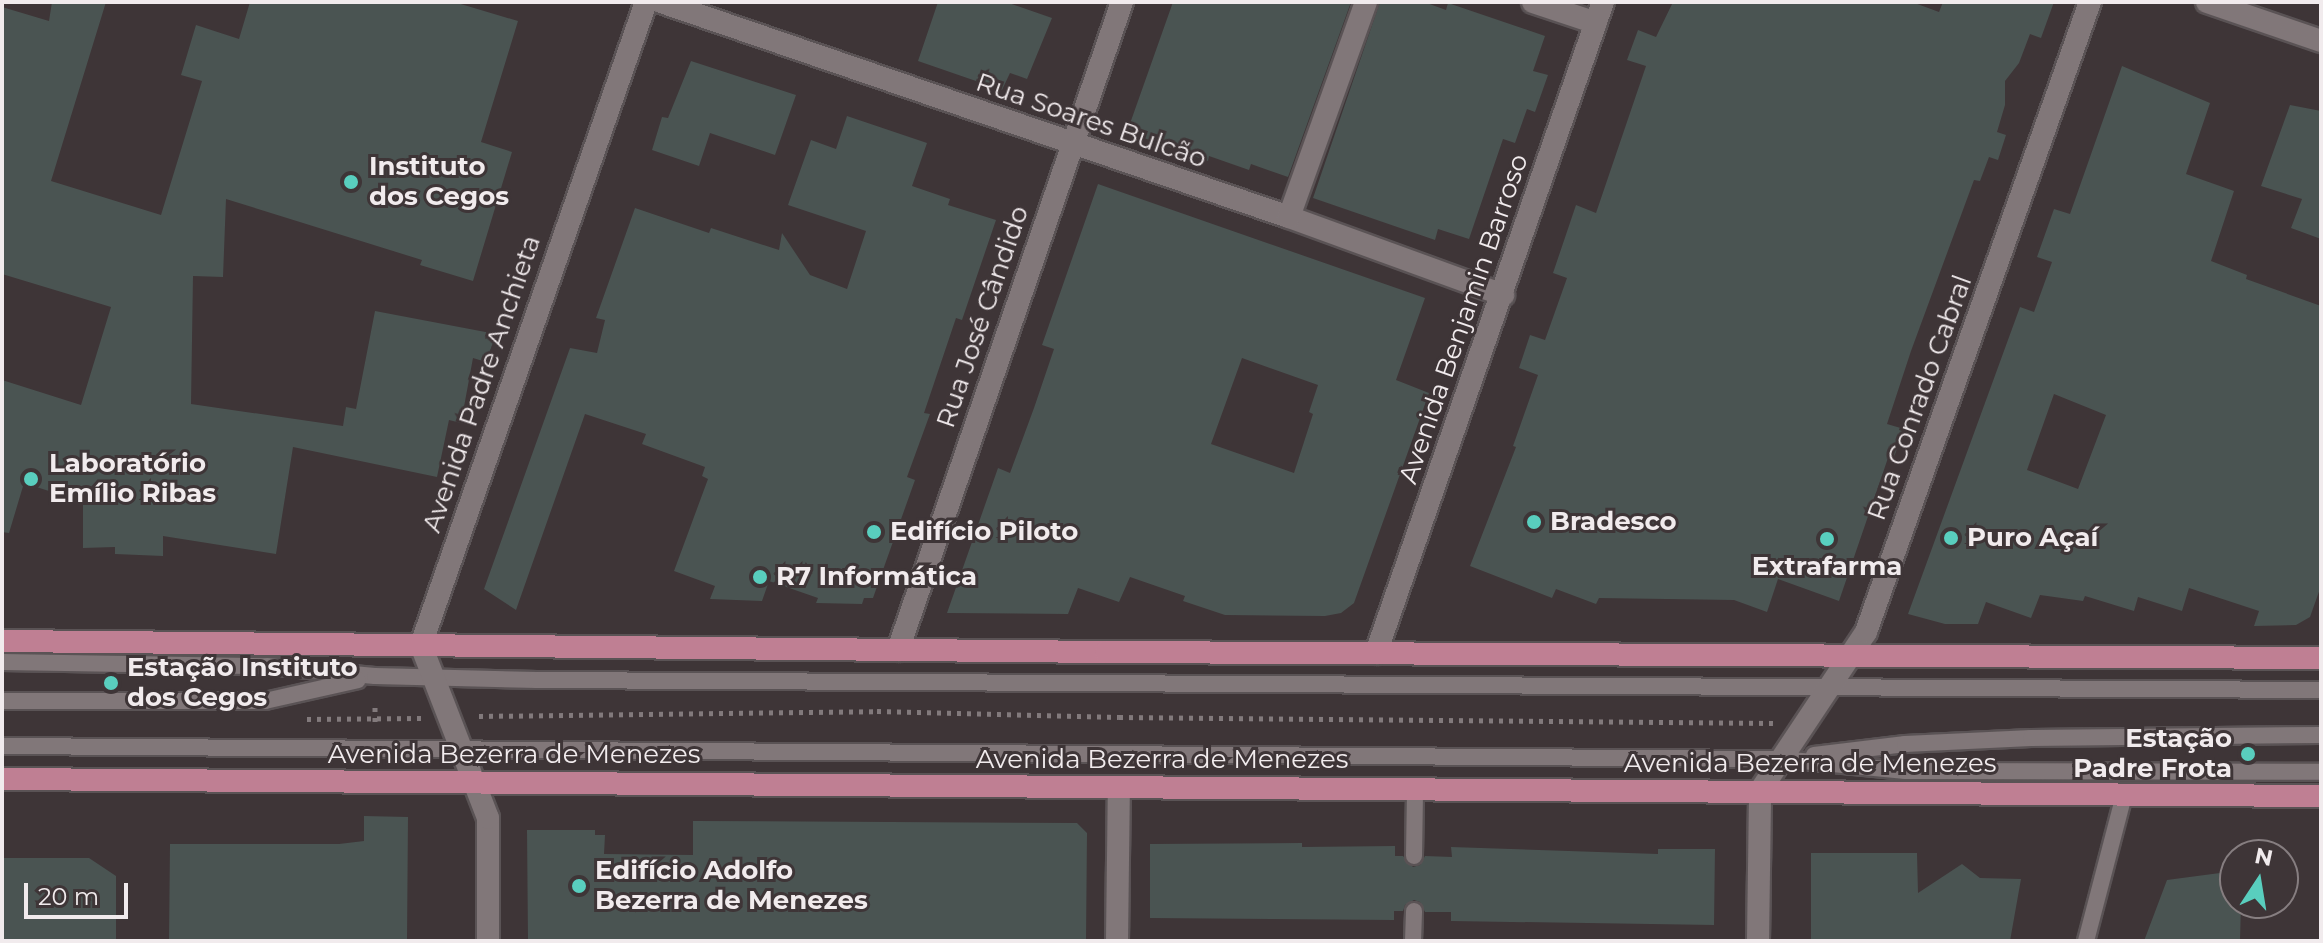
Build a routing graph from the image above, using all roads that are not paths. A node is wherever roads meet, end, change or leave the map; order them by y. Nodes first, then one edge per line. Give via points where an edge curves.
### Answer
1 (646, 2) edge
2 (661, 2) edge
3 (1122, 2) edge
4 (1366, 2) edge
5 (1533, 2) edge
6 (2090, 2) edge
7 (2207, 2) edge
8 (1599, 13) edge
9 (2321, 41) edge
10 (1072, 145) junction
11 (1289, 217) junction
12 (1503, 295) junction
13 (2, 641) edge
14 (421, 645) junction
15 (898, 650) junction
16 (1376, 653) junction
17 (1850, 656) junction
18 (2321, 658) edge
19 (2, 662) edge
20 (375, 676) junction
21 (434, 678) junction
22 (1828, 689) junction
23 (2321, 690) edge
24 (2, 701) edge
25 (2321, 735) edge
26 (2, 746) edge
27 (461, 749) junction
28 (1781, 759) junction
29 (2321, 772) edge
30 (2, 779) edge
31 (474, 782) junction
32 (1119, 788) junction
33 (1415, 790) junction
34 (1760, 791) junction
35 (2124, 795) junction
36 (2321, 796) edge
37 (1414, 856) dead end
38 (1414, 911) dead end
39 (488, 941) edge
40 (1117, 941) edge
41 (1413, 941) edge
42 (1758, 941) edge
43 (2086, 941) edge

1 - 14 street, Avenida Padre Anchieta
2 - 10 street, Rua Soares Bulcão
3 - 10 street, Rua José Cândido
4 - 11 street
5 - 8 street
6 - 17 street, Rua Conrado Cabral via 1866,632
7 - 9 street
8 - 12 street, Avenida Benjamin Barroso
10 - 11 street, Rua Soares Bulcão
10 - 15 street, Rua José Cândido
11 - 12 street, Rua Soares Bulcão
12 - 16 street, Avenida Benjamin Barroso
13 - 14 main road
14 - 15 main road
14 - 21 street
15 - 16 main road
16 - 17 main road
17 - 18 main road
17 - 22 street, Rua Conrado Cabral
19 - 20 lane via 267,666
20 - 21 lane
20 - 24 lane via 265,701
21 - 22 lane
21 - 27 street
22 - 23 lane
22 - 28 street, Rua Conrado Cabral
25 - 28 lane, Avenida Bezerra de Menezes via 2031,738 1905,744
26 - 27 lane, Avenida Bezerra de Menezes
27 - 28 lane, Avenida Bezerra de Menezes
27 - 31 street
28 - 29 lane, Avenida Bezerra de Menezes via 1905,771
28 - 34 street, Rua Conrado Cabral
30 - 31 main road, Avenida Bezerra de Menezes
31 - 32 main road, Avenida Bezerra de Menezes
31 - 39 street via 488,818
32 - 33 main road, Avenida Bezerra de Menezes
32 - 40 street
33 - 34 main road, Avenida Bezerra de Menezes
33 - 37 lane
34 - 35 main road, Avenida Bezerra de Menezes
34 - 42 street
35 - 36 main road, Avenida Bezerra de Menezes
35 - 43 lane
38 - 41 lane

